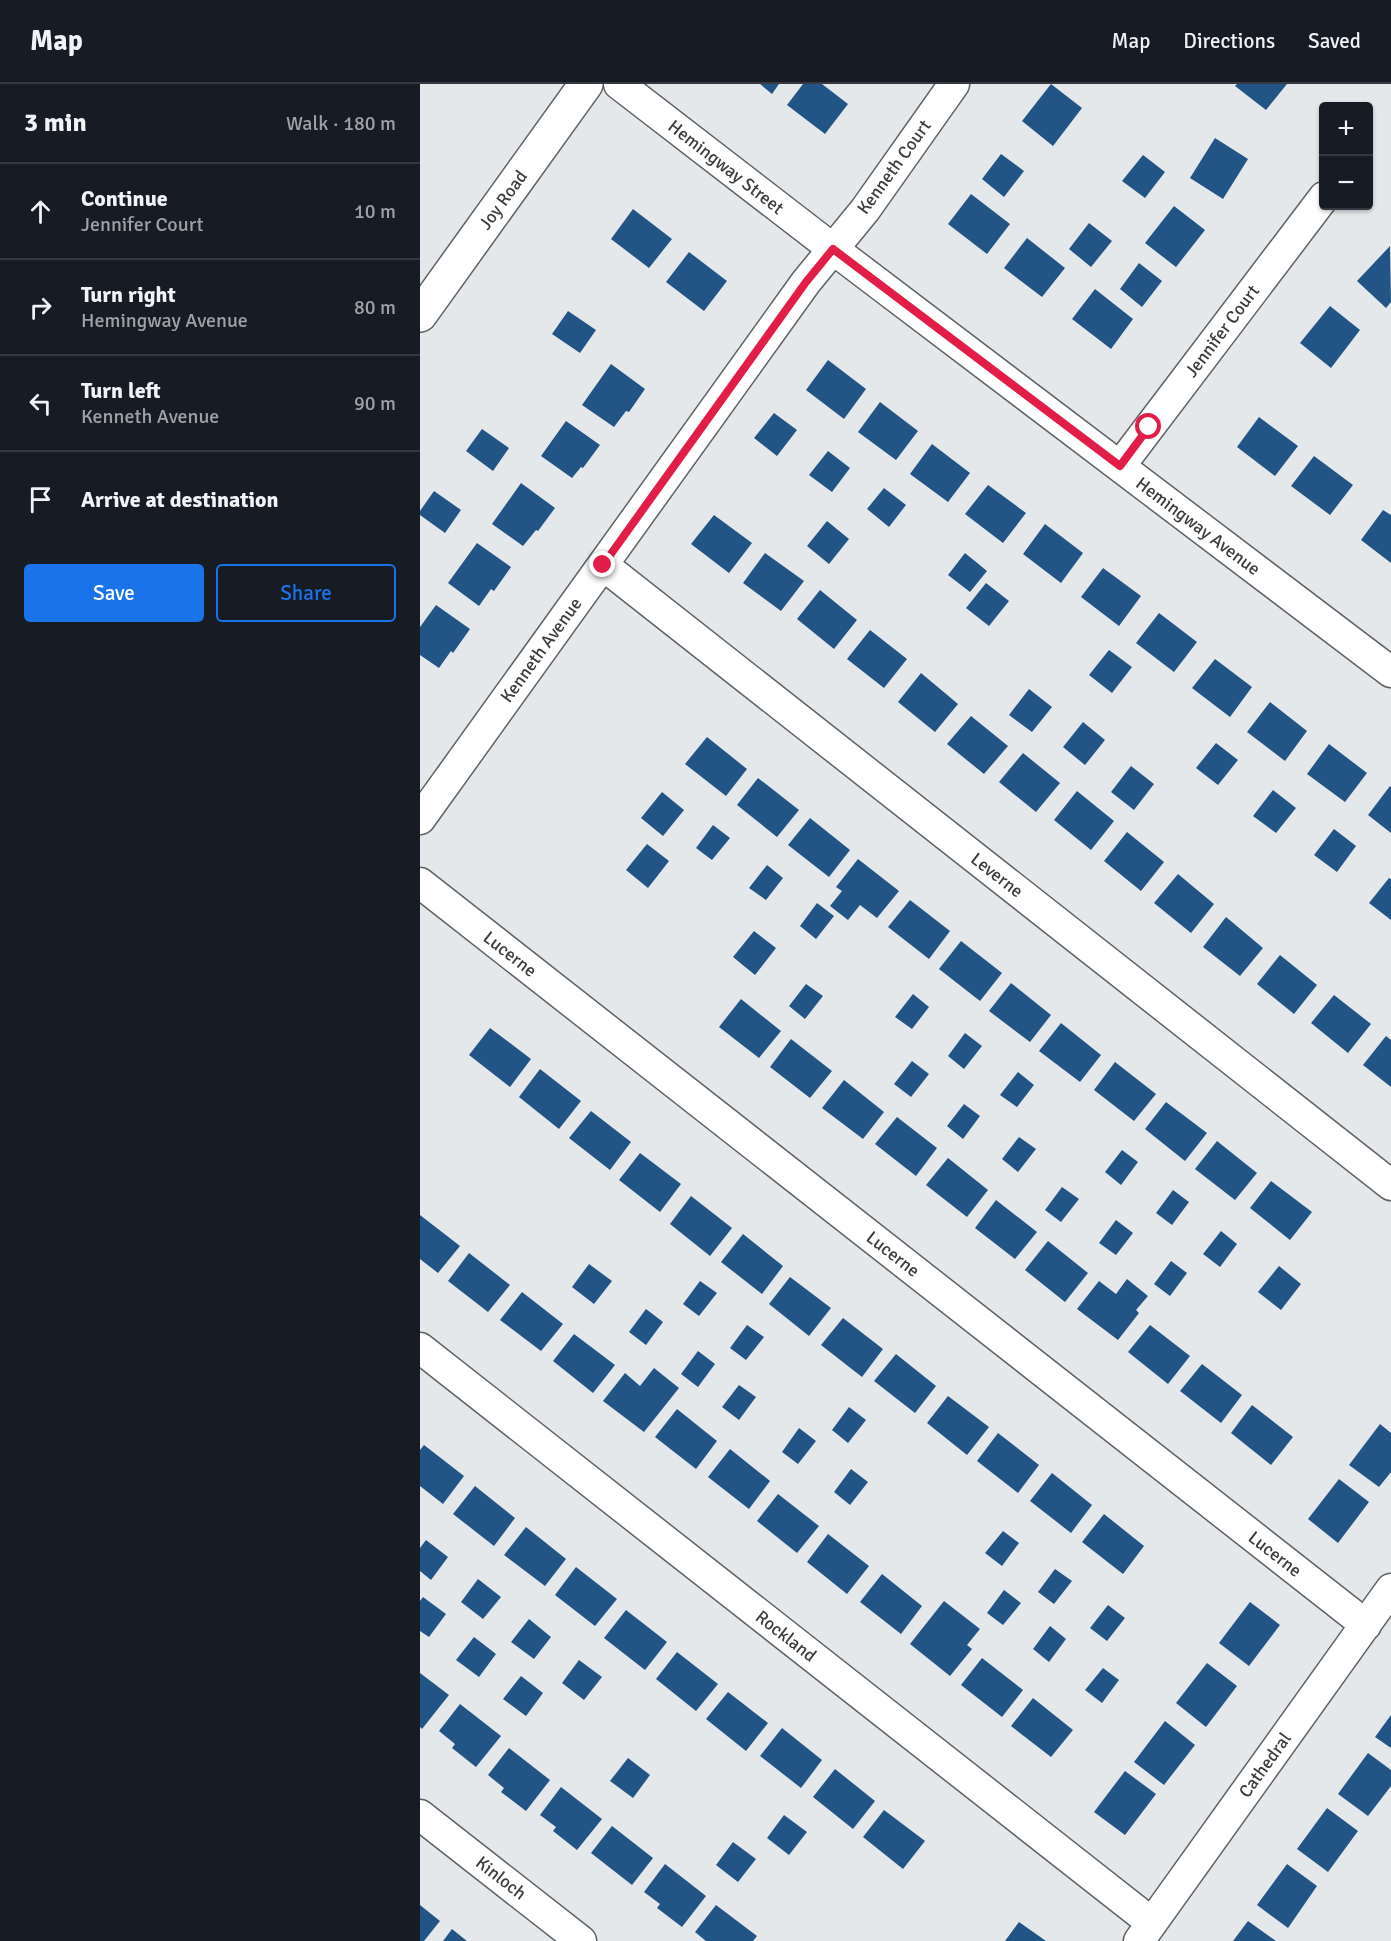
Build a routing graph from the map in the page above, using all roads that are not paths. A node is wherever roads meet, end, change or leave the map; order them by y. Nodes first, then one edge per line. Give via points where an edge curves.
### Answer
1 (586, 84) edge
2 (619, 84) edge
3 (954, 84) edge
4 (1319, 201) edge
5 (833, 249) junction
6 (420, 315) edge
7 (1120, 466) junction
8 (603, 565) junction
9 (1391, 672) edge
10 (420, 819) edge
11 (420, 884) edge
12 (1391, 1185) edge
13 (420, 1348) edge
14 (1391, 1589) edge
15 (1366, 1625) junction
16 (420, 1815) edge
17 (1145, 1932) edge
18 (581, 1941) edge

1 - 6 main road, Joy Road
2 - 5 street, Hemingway Street
3 - 5 street, Kenneth Court
4 - 7 street, Jennifer Court
5 - 7 street, Hemingway Avenue
5 - 8 street, Kenneth Avenue
7 - 9 street, Hemingway Avenue
8 - 10 street, Kenneth Avenue
8 - 12 street, Leverne
11 - 15 street, Lucerne
13 - 17 street, Rockland
14 - 15 street, Cathedral
15 - 17 street, Cathedral
16 - 18 street, Kinloch

